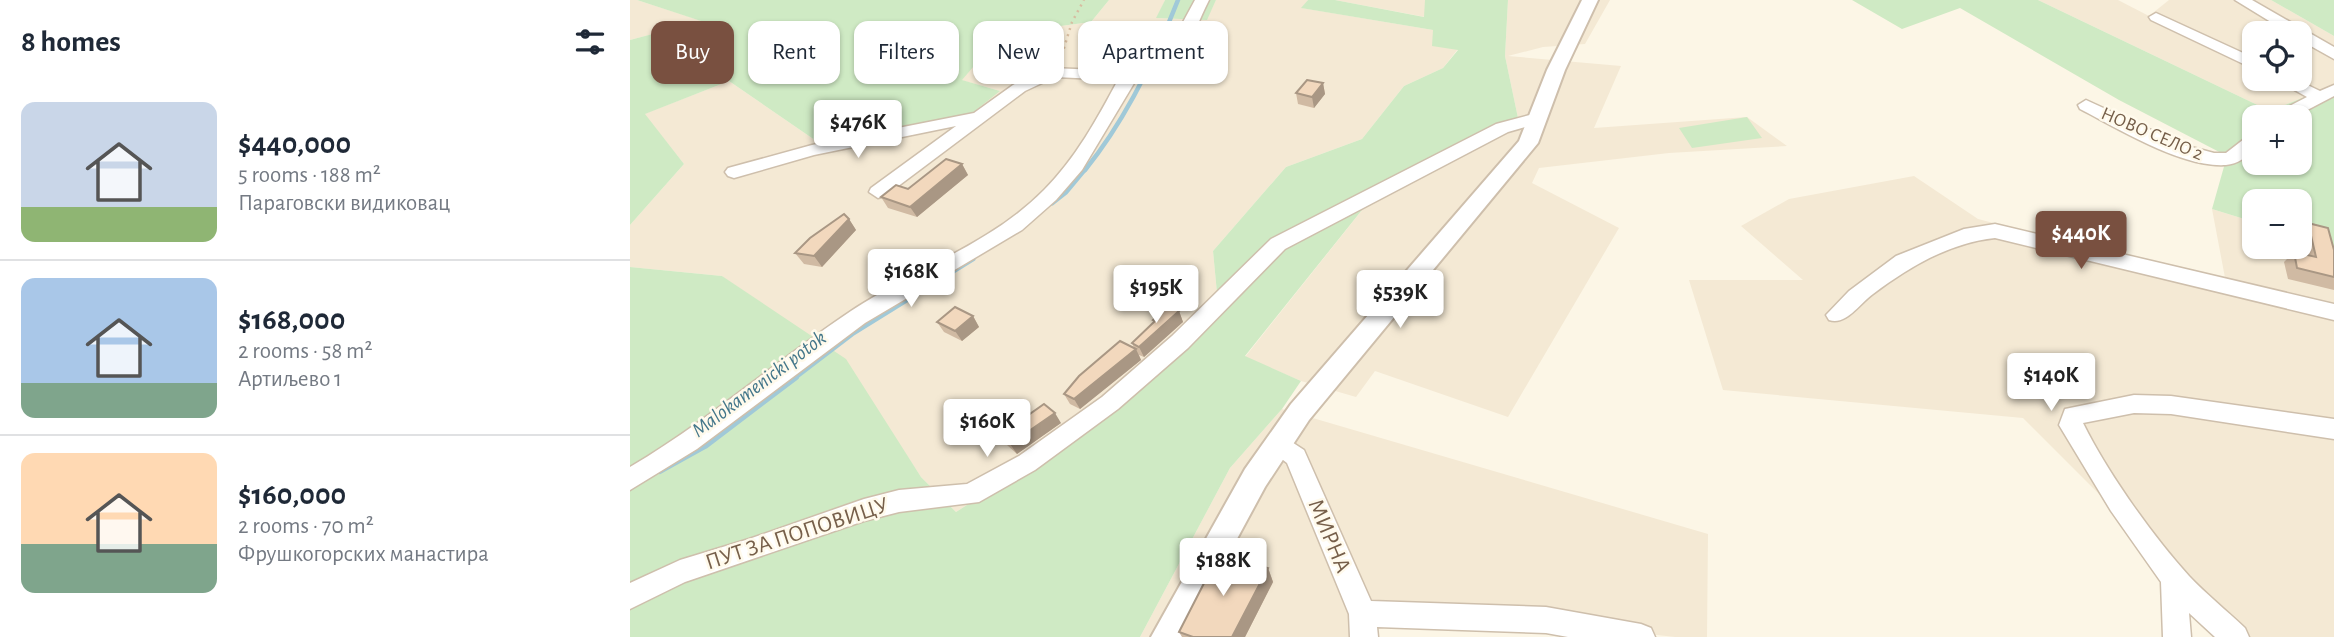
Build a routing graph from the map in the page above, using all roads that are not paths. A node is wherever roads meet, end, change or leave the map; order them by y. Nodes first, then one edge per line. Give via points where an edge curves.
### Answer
1 (1202, 0) edge
2 (1590, 0) edge
3 (2242, 0) edge
4 (2156, 17) dead end
5 (1191, 21) edge
6 (2278, 21) edge
7 (2312, 41) edge
8 (2334, 54) edge
9 (2242, 58) edge
10 (1078, 74) edge
11 (1124, 84) edge
12 (2326, 93) edge
13 (2304, 105) edge
14 (2086, 106) dead end
15 (978, 118) junction
16 (1537, 118) junction
17 (2242, 151) edge
18 (734, 172) dead end
19 (878, 192) dead end
20 (2334, 312) edge
21 (1836, 315) dead end
22 (2334, 429) edge
23 (1278, 443) junction
24 (630, 480) edge
25 (2174, 579) junction
26 (630, 596) edge
27 (1363, 626) edge
28 (1167, 637) edge
29 (1641, 637) edge
30 (2177, 637) edge
31 (2235, 637) edge

1 - 5 street
2 - 16 street
3 - 6 street
4 - 9 street
7 - 8 street
10 - 15 street via 1042,75
11 - 24 street via 1091,145 1034,210 861,315
12 - 13 street
14 - 17 street, НОВО СЕЛО 2 via 2213,159
15 - 18 street via 812,149
15 - 19 street
16 - 23 street via 1516,160
16 - 26 street, ПУТ ЗА ПОПОВИЦУ via 1502,128 1278,244 1180,342 1110,403 1027,463 970,494 899,501 864,510 680,572
20 - 21 street via 1995,231 1971,234 1903,261
22 - 25 street via 2171,405 2134,404 2073,416 2071,425
23 - 27 street, МИРНА via 1296,457
23 - 28 street
25 - 30 street
25 - 31 street
27 - 29 street via 1546,620

